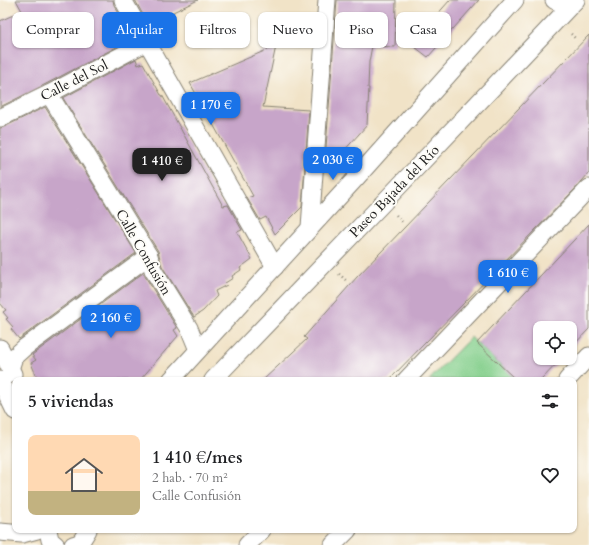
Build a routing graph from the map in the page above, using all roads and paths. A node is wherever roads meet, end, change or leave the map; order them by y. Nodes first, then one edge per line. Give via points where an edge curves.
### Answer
1 (123, 0) edge
2 (327, 0) edge
3 (515, 0) edge
4 (554, 0) edge
5 (576, 1) edge
6 (130, 12) edge
7 (136, 48) edge
8 (150, 48) edge
9 (49, 94) junction
10 (0, 118) edge
11 (589, 188) edge
12 (310, 227) junction
13 (149, 256) junction
14 (275, 267) junction
15 (0, 348) edge
16 (198, 350) junction
17 (589, 356) edge
18 (8, 376) edge
19 (174, 377) edge
20 (216, 377) edge
21 (409, 377) edge
22 (570, 377) edge
23 (12, 396) edge
24 (0, 532) edge
25 (26, 533) edge
26 (49, 533) edge
27 (259, 533) edge
28 (345, 533) edge
29 (56, 545) edge
30 (247, 545) edge
31 (334, 545) edge

1 - 6 street
2 - 12 street
3 - 12 street
4 - 5 street via 566,3
5 - 20 street, Paseo Bajada del Río
7 - 9 street, Calle del Sol
8 - 14 street
9 - 10 street, Calle del Sol
9 - 13 street, Calle Confusión
11 - 21 street
12 - 14 street
13 - 16 street, Calle Confusión via 152,270 189,328
13 - 18 street via 24,348 14,357
14 - 16 street
15 - 18 street
16 - 19 street
17 - 22 street
18 - 23 street
24 - 25 street
26 - 29 street via 50,540
27 - 30 street
28 - 31 street

